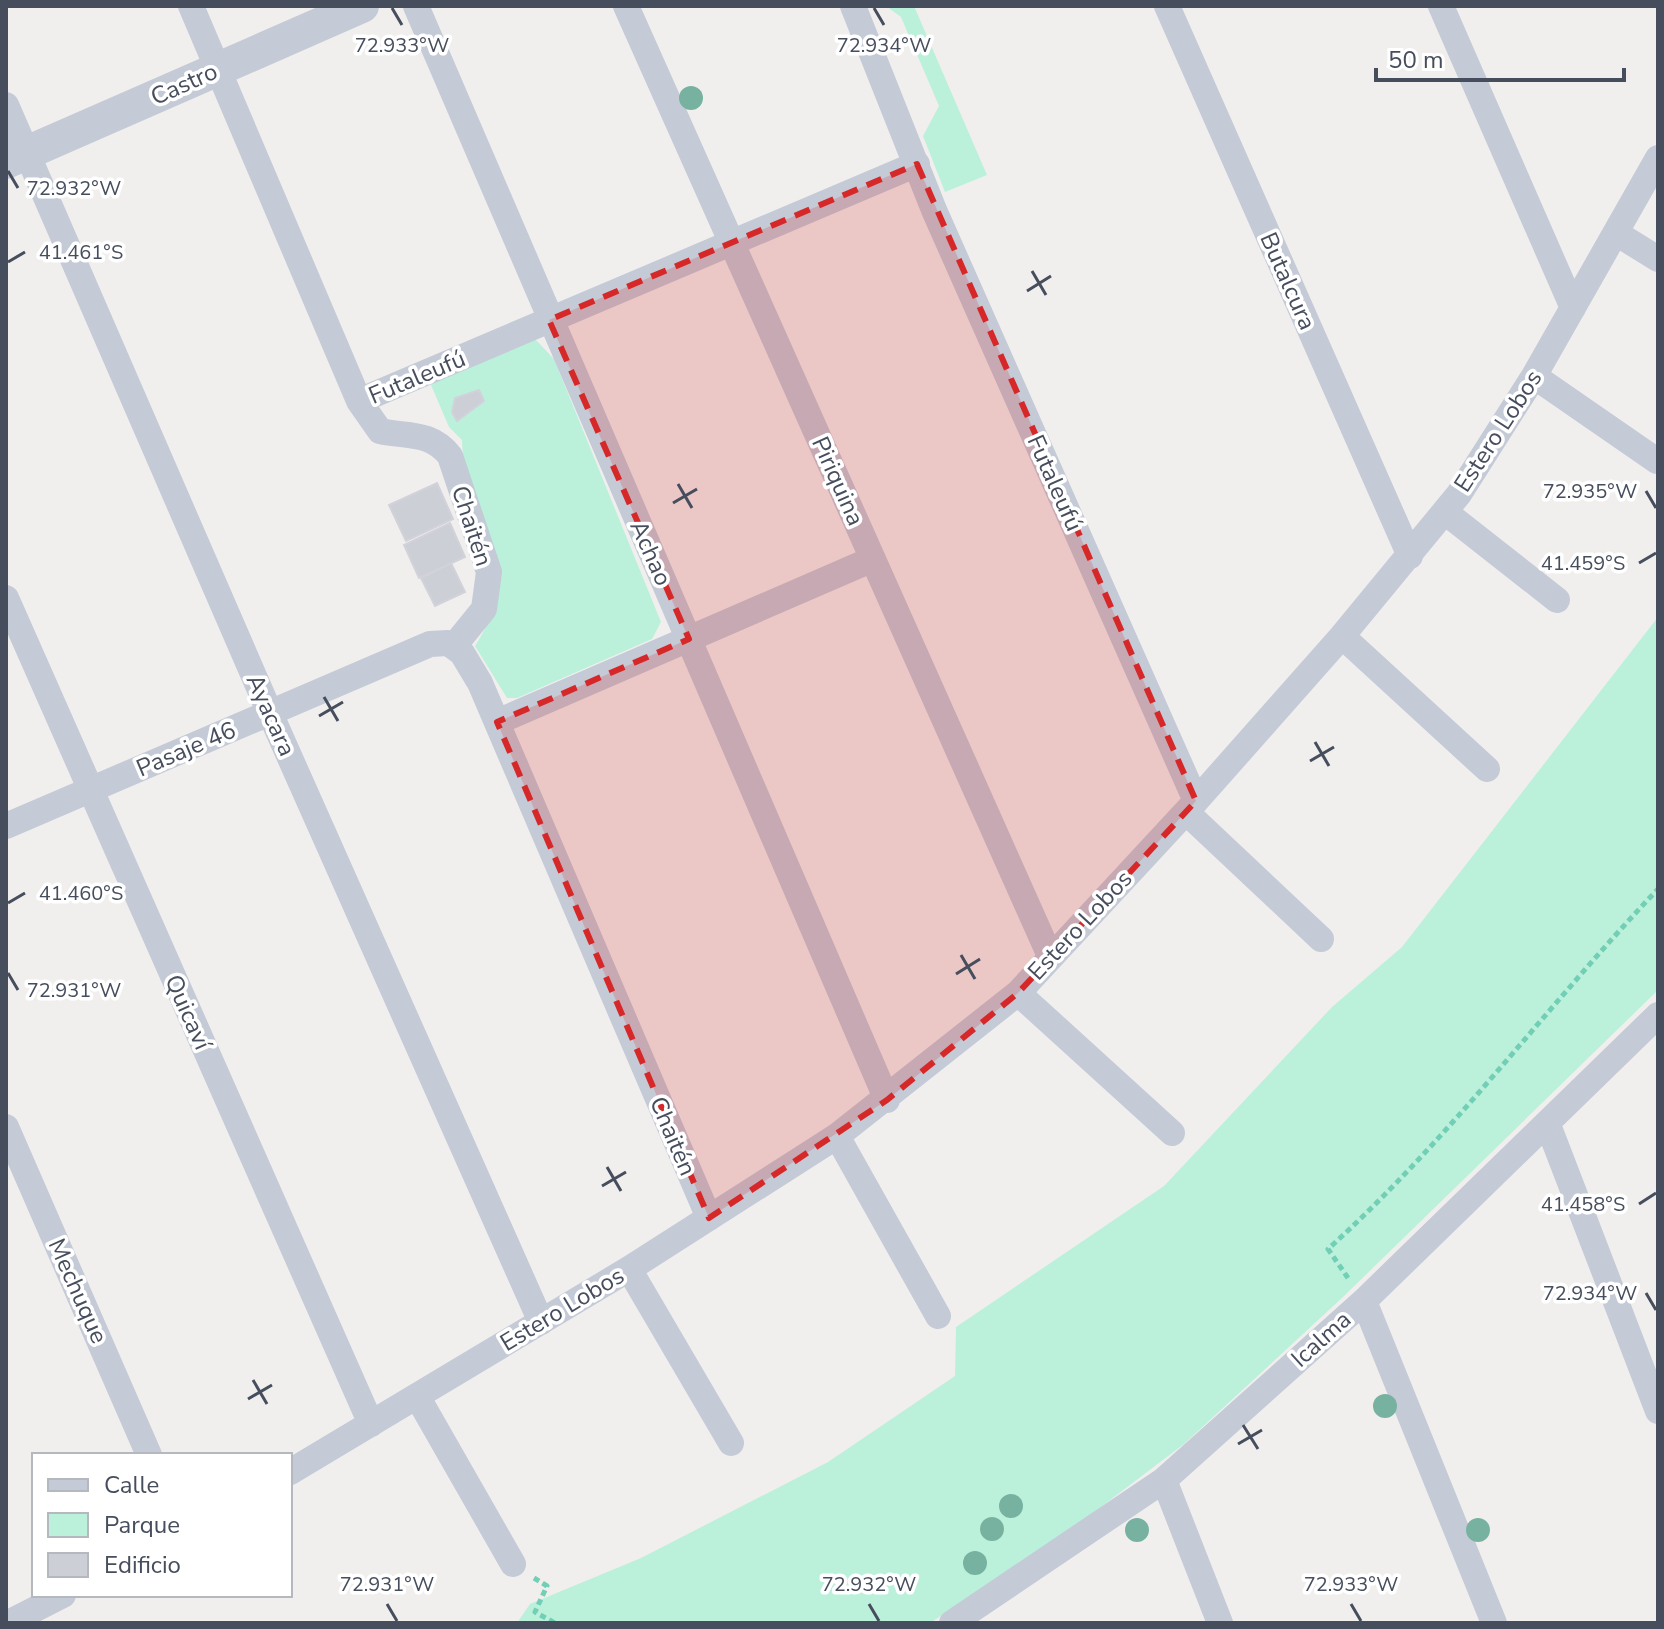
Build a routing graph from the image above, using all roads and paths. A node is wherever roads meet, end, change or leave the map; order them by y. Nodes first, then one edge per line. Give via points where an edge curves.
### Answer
1 (191, 6) edge
2 (362, 6) edge
3 (416, 6) edge
4 (626, 6) edge
5 (853, 6) edge
6 (1167, 6) edge
7 (1441, 6) edge
8 (218, 69) junction
9 (6, 105) edge
10 (16, 157) edge
11 (1658, 158) edge
12 (917, 164) junction
13 (1616, 233) junction
14 (732, 243) junction
15 (1658, 259) edge
16 (1573, 308) junction
17 (549, 320) junction
18 (1534, 376) junction
19 (359, 401) junction
20 (1657, 461) edge
21 (1445, 512) junction
22 (1410, 556) junction
23 (873, 559) junction
24 (6, 598) edge
25 (1557, 600) dead end
26 (1342, 636) junction
27 (689, 639) junction
28 (454, 646) junction
29 (270, 713) junction
30 (497, 722) junction
31 (1487, 769) dead end
32 (89, 790) junction
33 (1191, 806) junction
34 (6, 826) edge
35 (1658, 889) edge
36 (1321, 939) dead end
37 (1050, 956) junction
38 (1018, 993) junction
39 (1658, 1015) edge
40 (887, 1100) junction
41 (1548, 1125) junction
42 (6, 1127) edge
43 (1172, 1133) dead end
44 (837, 1136) junction
45 (709, 1218) junction
46 (629, 1269) junction
47 (1364, 1301) junction
48 (938, 1316) dead end
49 (541, 1322) junction
50 (417, 1396) junction
51 (1658, 1411) edge
52 (371, 1424) junction
53 (731, 1443) dead end
54 (148, 1453) edge
55 (292, 1471) edge
56 (1164, 1480) junction
57 (513, 1564) joint
58 (59, 1597) edge
59 (959, 1621) edge
60 (8, 1623) edge
61 (555, 1623) edge
62 (1220, 1623) edge
63 (1494, 1623) edge

1 - 8 street, Chaitén
2 - 8 street, Castro
3 - 17 street, Achao
4 - 14 street, Piriquina
5 - 12 street, Futaleufú
6 - 22 street, Butalcura
7 - 16 street
8 - 10 street, Castro
8 - 19 street, Chaitén
9 - 10 street, Ayacara
10 - 29 street, Ayacara
11 - 13 street, Estero Lobos
12 - 14 street, Futaleufú
12 - 33 street, Futaleufú
13 - 15 street
13 - 16 street, Estero Lobos
14 - 17 street, Futaleufú
14 - 23 street, Piriquina
16 - 18 street, Estero Lobos
17 - 19 street, Futaleufú
17 - 27 street, Achao
18 - 20 street
18 - 21 street, Estero Lobos
19 - 28 street, Chaitén via 380,431 429,439 450,456 489,572 484,609
21 - 22 street, Estero Lobos
21 - 25 street
22 - 26 street, Estero Lobos
23 - 27 street
23 - 37 street, Piriquina
24 - 32 street, Quicaví
26 - 31 street
26 - 33 street, Estero Lobos
27 - 30 street
27 - 40 street, Achao
28 - 29 street, Pasaje 46 via 430,644
28 - 30 street, Chaitén via 480,683
29 - 32 street, Pasaje 46
29 - 49 street, Ayacara
30 - 45 street, Chaitén
32 - 34 street, Pasaje 46
32 - 52 street, Quicaví
33 - 36 street, Futaleufú
33 - 37 street, Estero Lobos
35 - 47 path via 1389,1193 1328,1249
37 - 38 street, Estero Lobos
38 - 40 street, Estero Lobos
38 - 43 street
39 - 41 street, Icalma
40 - 44 street, Estero Lobos
41 - 47 street, Icalma
41 - 51 street
42 - 54 street, Mechuque
44 - 45 street, Estero Lobos
44 - 48 street
45 - 46 street, Estero Lobos
46 - 49 street, Estero Lobos
46 - 53 street
47 - 56 street, Icalma
47 - 63 street
49 - 50 street, Estero Lobos
50 - 52 street, Estero Lobos
50 - 57 street
52 - 55 street, Estero Lobos
56 - 59 street, Icalma
56 - 62 street
57 - 61 path via 547,1586 535,1612
58 - 60 street

